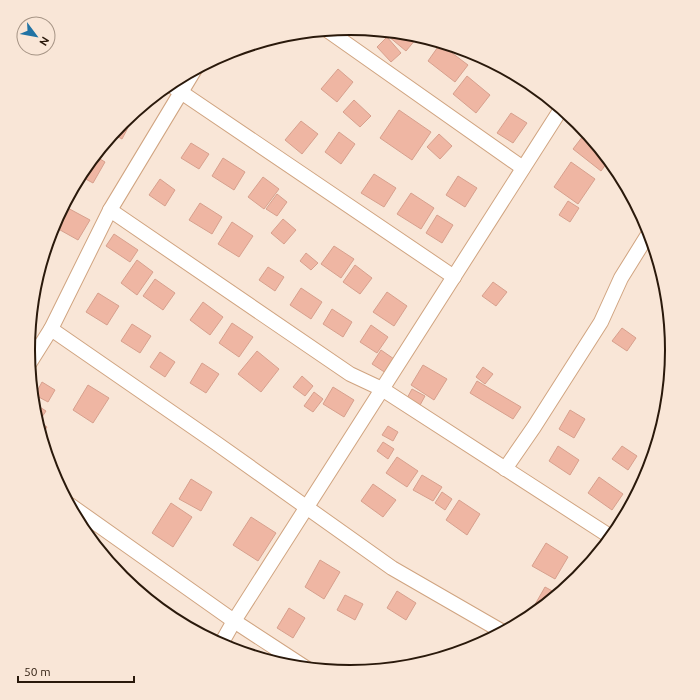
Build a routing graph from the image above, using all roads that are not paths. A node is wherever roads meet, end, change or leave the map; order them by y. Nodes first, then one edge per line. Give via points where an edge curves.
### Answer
1 (335, 36) edge
2 (189, 79) edge
3 (175, 88) edge
4 (182, 92) junction
5 (558, 113) edge
6 (523, 168) junction
7 (110, 210) junction
8 (645, 240) edge
9 (454, 277) junction
10 (51, 328) junction
11 (35, 354) edge
12 (382, 389) junction
13 (505, 469) junction
14 (307, 508) junction
15 (80, 512) edge
16 (606, 534) edge
17 (234, 621) junction
18 (497, 629) edge
19 (224, 639) edge
20 (293, 660) edge

1 - 6 street
2 - 4 street
3 - 4 street
4 - 7 street
4 - 9 street
5 - 6 street
6 - 9 street
7 - 10 street
7 - 12 street via 350,374
8 - 13 street via 621,278 601,322
9 - 12 street
10 - 11 street
10 - 14 street
12 - 13 street
12 - 14 street
13 - 16 street
14 - 17 street
14 - 18 street via 392,568
15 - 17 street
17 - 19 street
17 - 20 street

